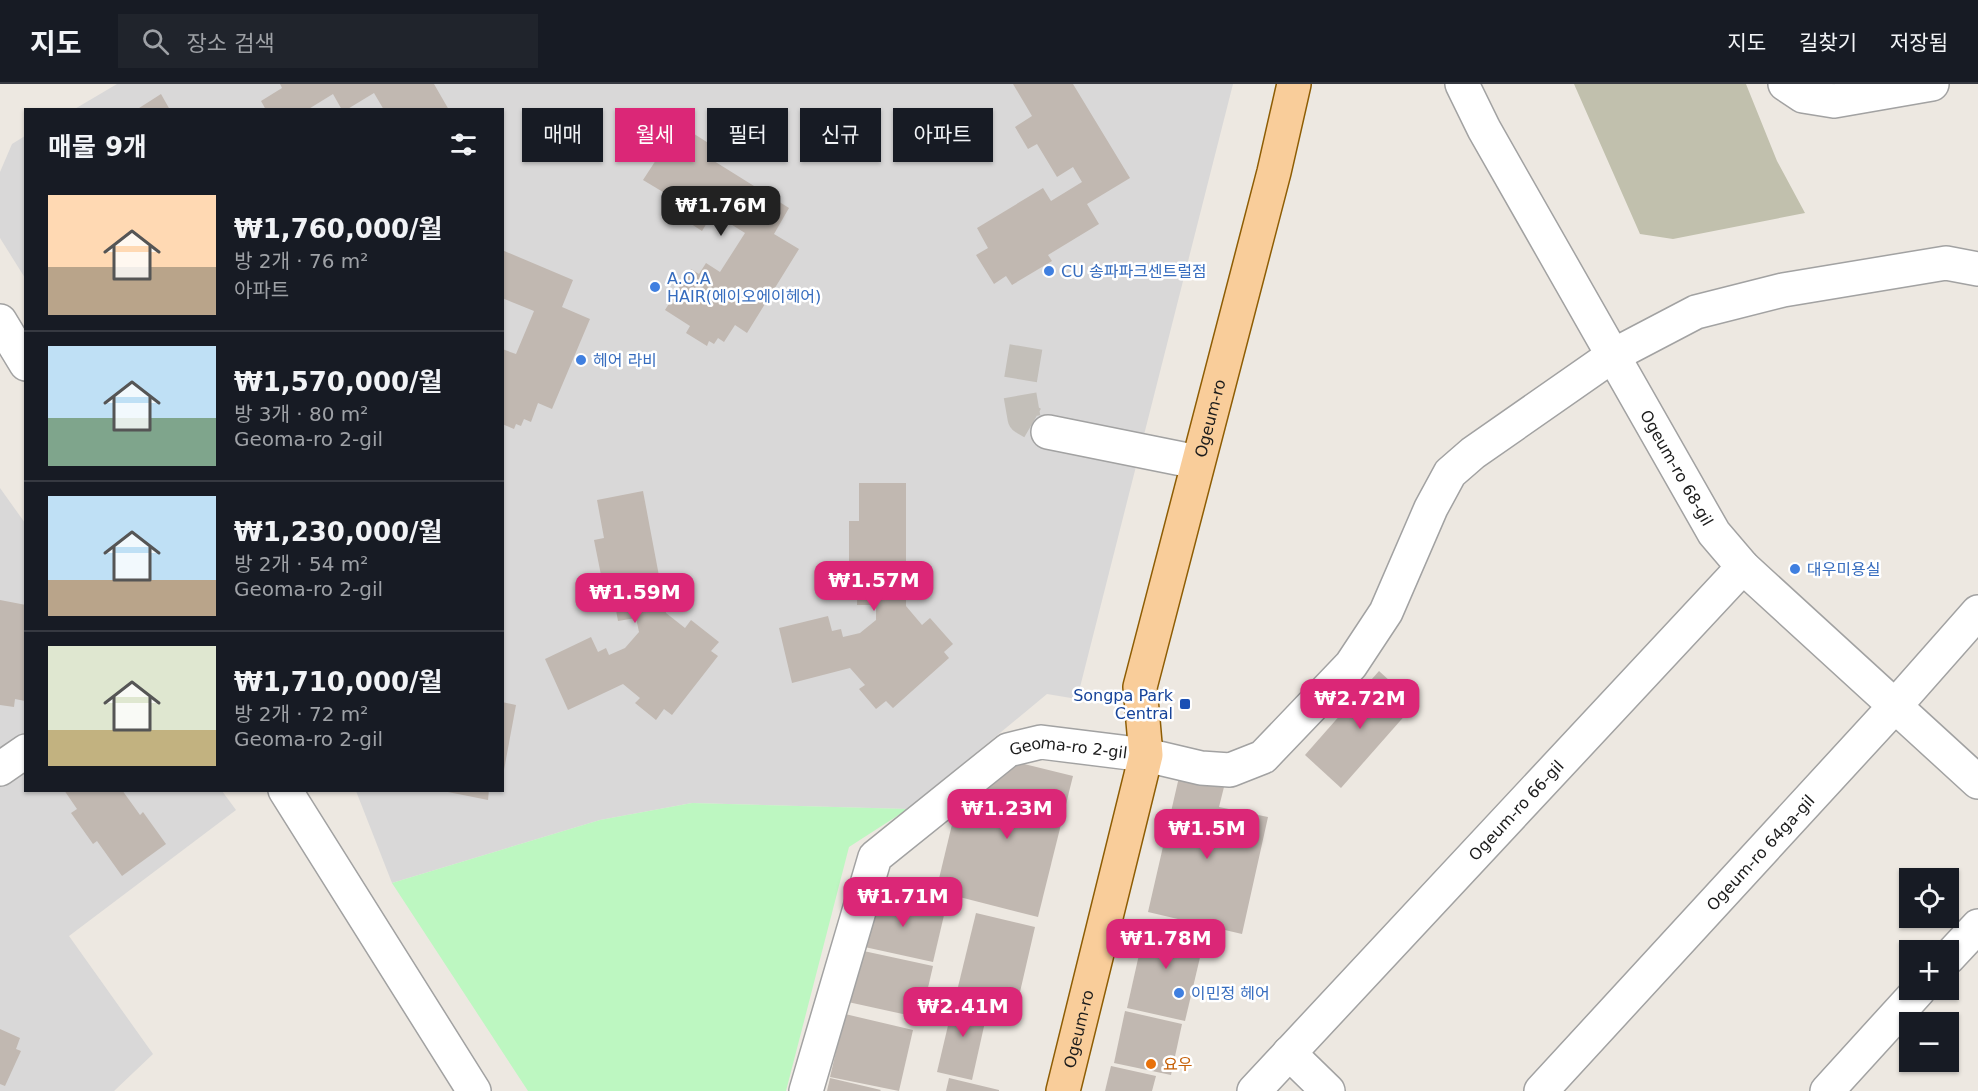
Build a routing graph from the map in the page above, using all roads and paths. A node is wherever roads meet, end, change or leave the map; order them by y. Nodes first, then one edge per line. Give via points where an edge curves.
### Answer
1 (1294, 84) edge
2 (1462, 84) edge
3 (1785, 84) edge
4 (1932, 84) edge
5 (1978, 269) edge
6 (0, 321) edge
7 (1612, 356) junction
8 (24, 361) edge
9 (1048, 432) tunnel mouth
10 (1197, 462) junction
11 (1743, 567) junction
12 (1978, 612) edge
13 (1895, 706) junction
14 (24, 752) edge
15 (1146, 755) junction
16 (0, 769) edge
17 (1978, 782) edge
18 (286, 792) edge
19 (1978, 926) edge
20 (1959, 946) edge
21 (1910, 1000) edge
22 (1289, 1053) junction
23 (474, 1091) edge
24 (806, 1091) edge
25 (1063, 1091) edge
26 (1254, 1091) edge
27 (1328, 1091) edge
28 (1541, 1091) edge
29 (1827, 1091) edge

1 - 10 main road, Ogeum-ro
2 - 7 street, Ogeum-ro 68-gil
3 - 4 street via 1803,96 1834,101
5 - 7 street via 1946,264 1783,290 1696,312
6 - 8 street
7 - 11 street, Ogeum-ro 68-gil via 1714,533
7 - 15 street via 1450,473 1386,612 1352,665 1263,757 1230,770 1201,768
9 - 10 street
10 - 15 main road, Ogeum-ro via 1140,687
11 - 13 street, Ogeum-ro 68-gil
11 - 22 street, Ogeum-ro 66-gil
12 - 13 street, Ogeum-ro 64ga-gil
13 - 17 street, Ogeum-ro 68-gil
13 - 28 street, Ogeum-ro 64ga-gil
14 - 16 street
15 - 24 street, Geoma-ro 2-gil via 1041,742 1008,750 875,856
15 - 25 main road, Ogeum-ro
18 - 23 street
19 - 20 street
21 - 29 street
22 - 26 street, Ogeum-ro 66-gil
22 - 27 street

